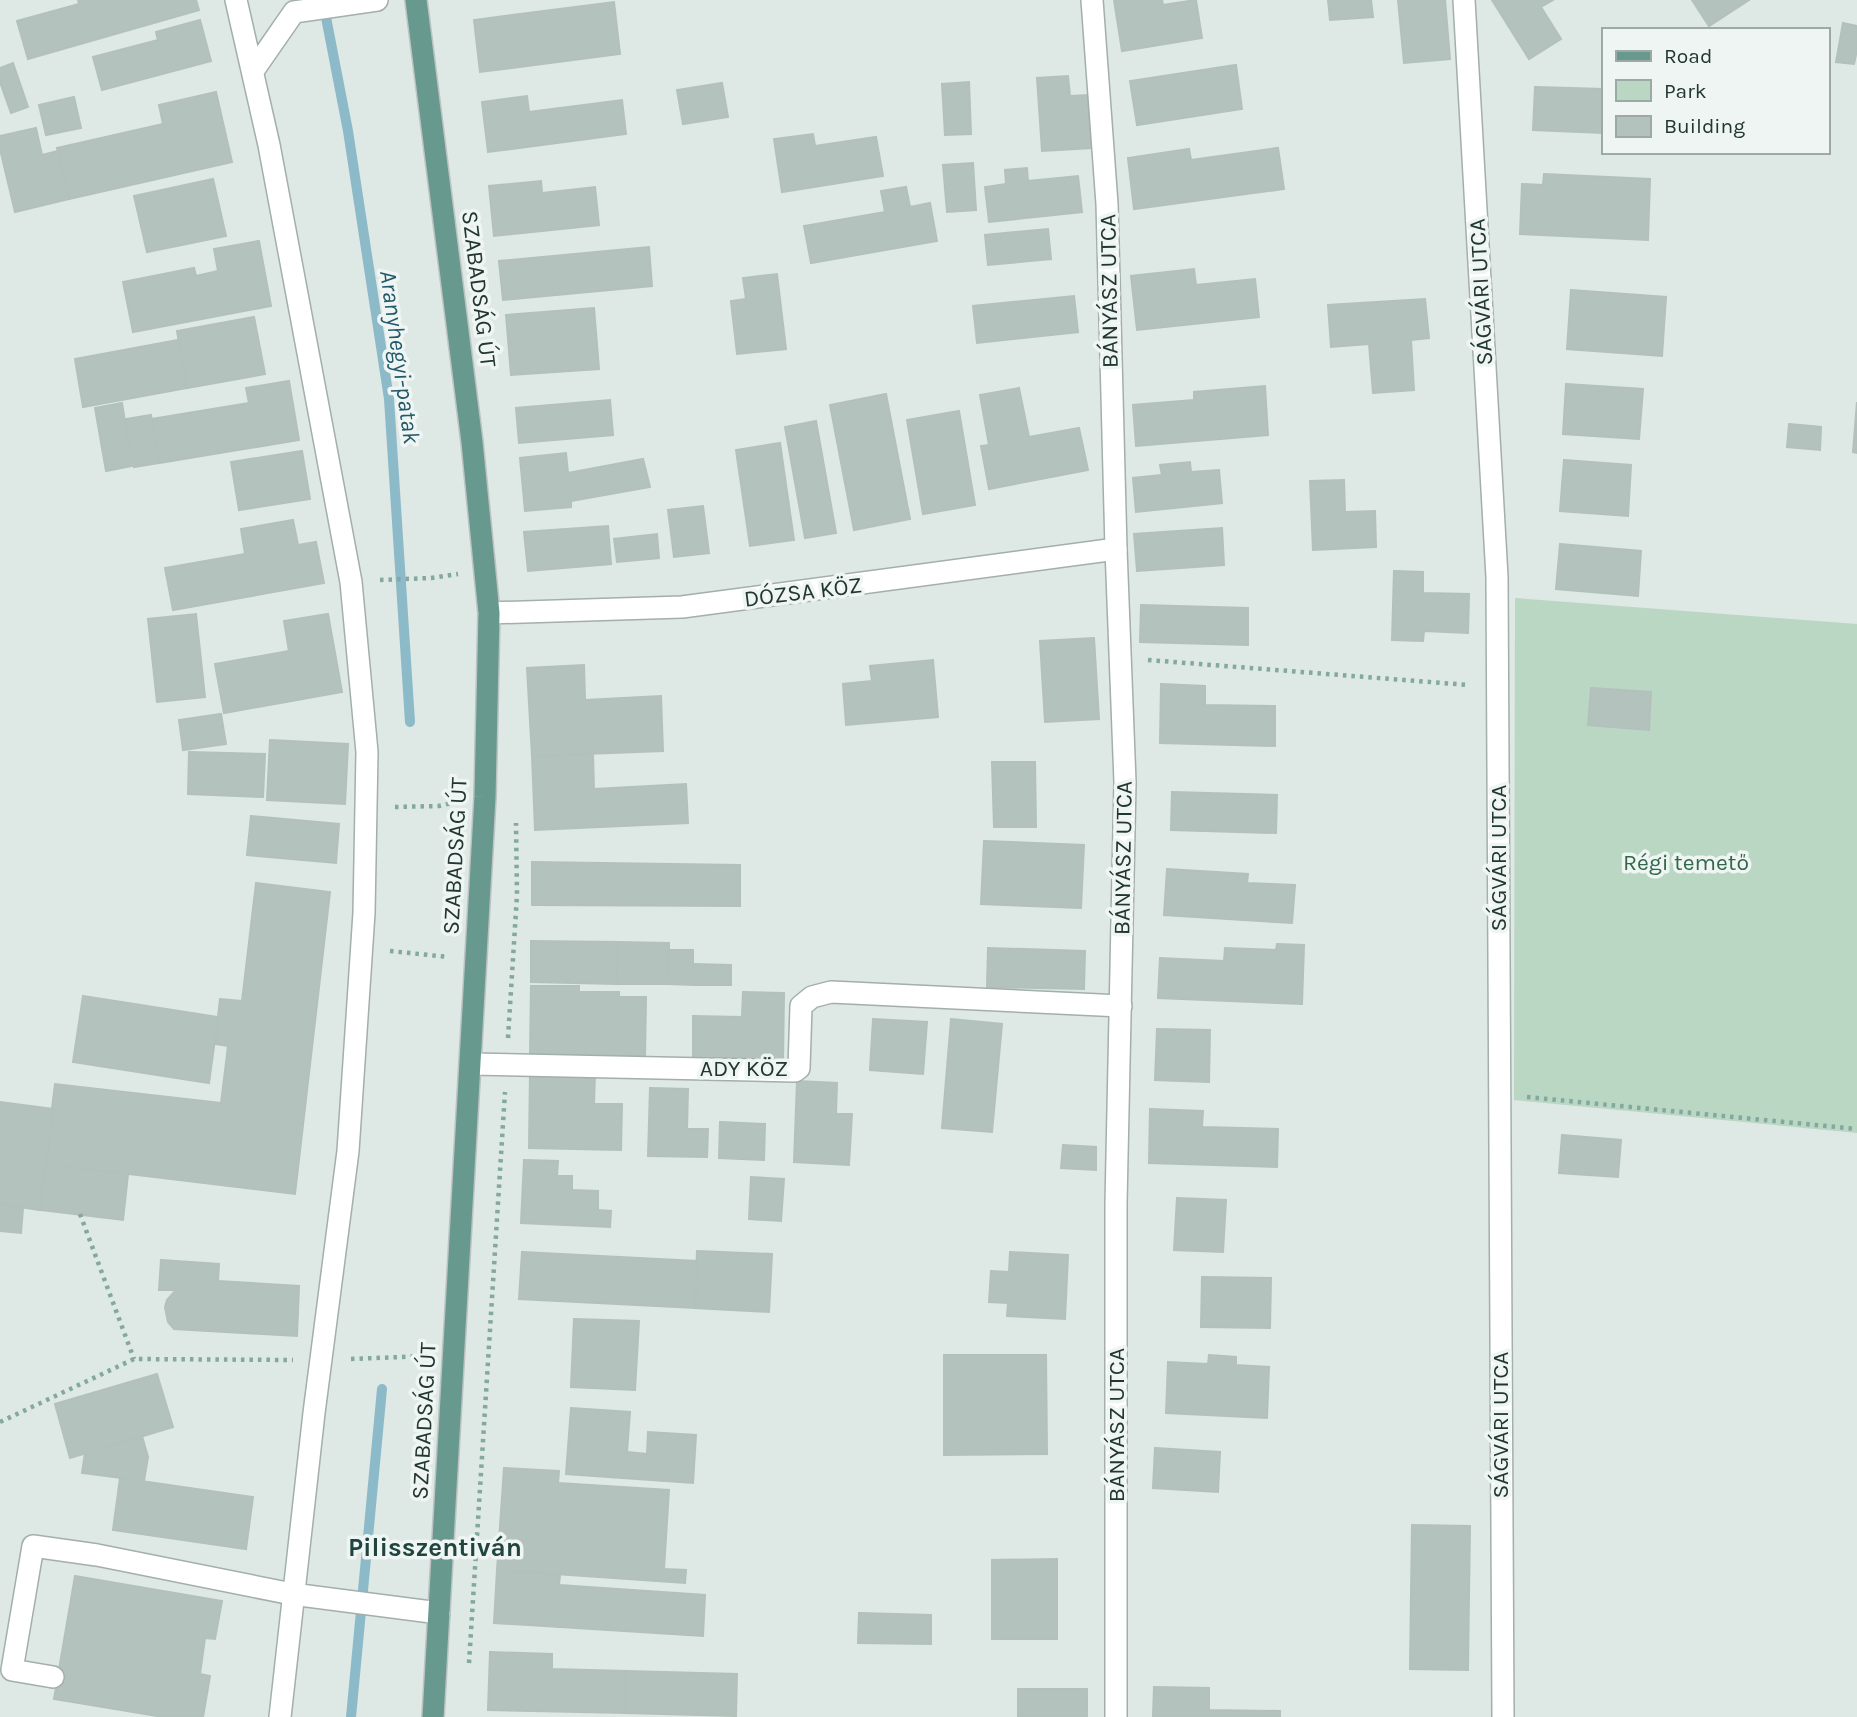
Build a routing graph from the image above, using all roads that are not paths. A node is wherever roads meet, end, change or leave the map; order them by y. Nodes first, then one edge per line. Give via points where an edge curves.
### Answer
1 (236, 0) edge
2 (377, 0) edge
3 (416, 0) edge
4 (1092, 0) edge
5 (1464, 0) edge
6 (294, 7) edge
7 (253, 71) junction
8 (1116, 549) junction
9 (489, 613) junction
10 (1121, 1006) junction
11 (471, 1064) junction
12 (292, 1594) junction
13 (439, 1613) junction
14 (53, 1677) dead end
15 (280, 1717) edge
16 (433, 1717) edge
17 (1116, 1717) edge
18 (1503, 1717) edge

1 - 7 street
2 - 6 street
3 - 9 main road, SZABADSÁG ÚT
4 - 8 street, BÁNYÁSZ UTCA via 1107,204
5 - 18 street, SÁGVÁRI UTCA via 1497,577
6 - 7 street
7 - 12 street via 351,582 367,752 364,913 348,1151
8 - 9 street, DÓZSA KÖZ via 682,607
8 - 10 street, BÁNYÁSZ UTCA via 1125,782
9 - 11 main road, SZABADSÁG ÚT
10 - 11 street, ADY KÖZ via 831,992 812,997 801,1006 799,1068 795,1071
10 - 17 street, BÁNYÁSZ UTCA via 1116,1203
11 - 13 main road, SZABADSÁG ÚT
12 - 13 street
12 - 14 street via 33,1546 12,1670
12 - 15 street
13 - 16 main road, SZABADSÁG ÚT

